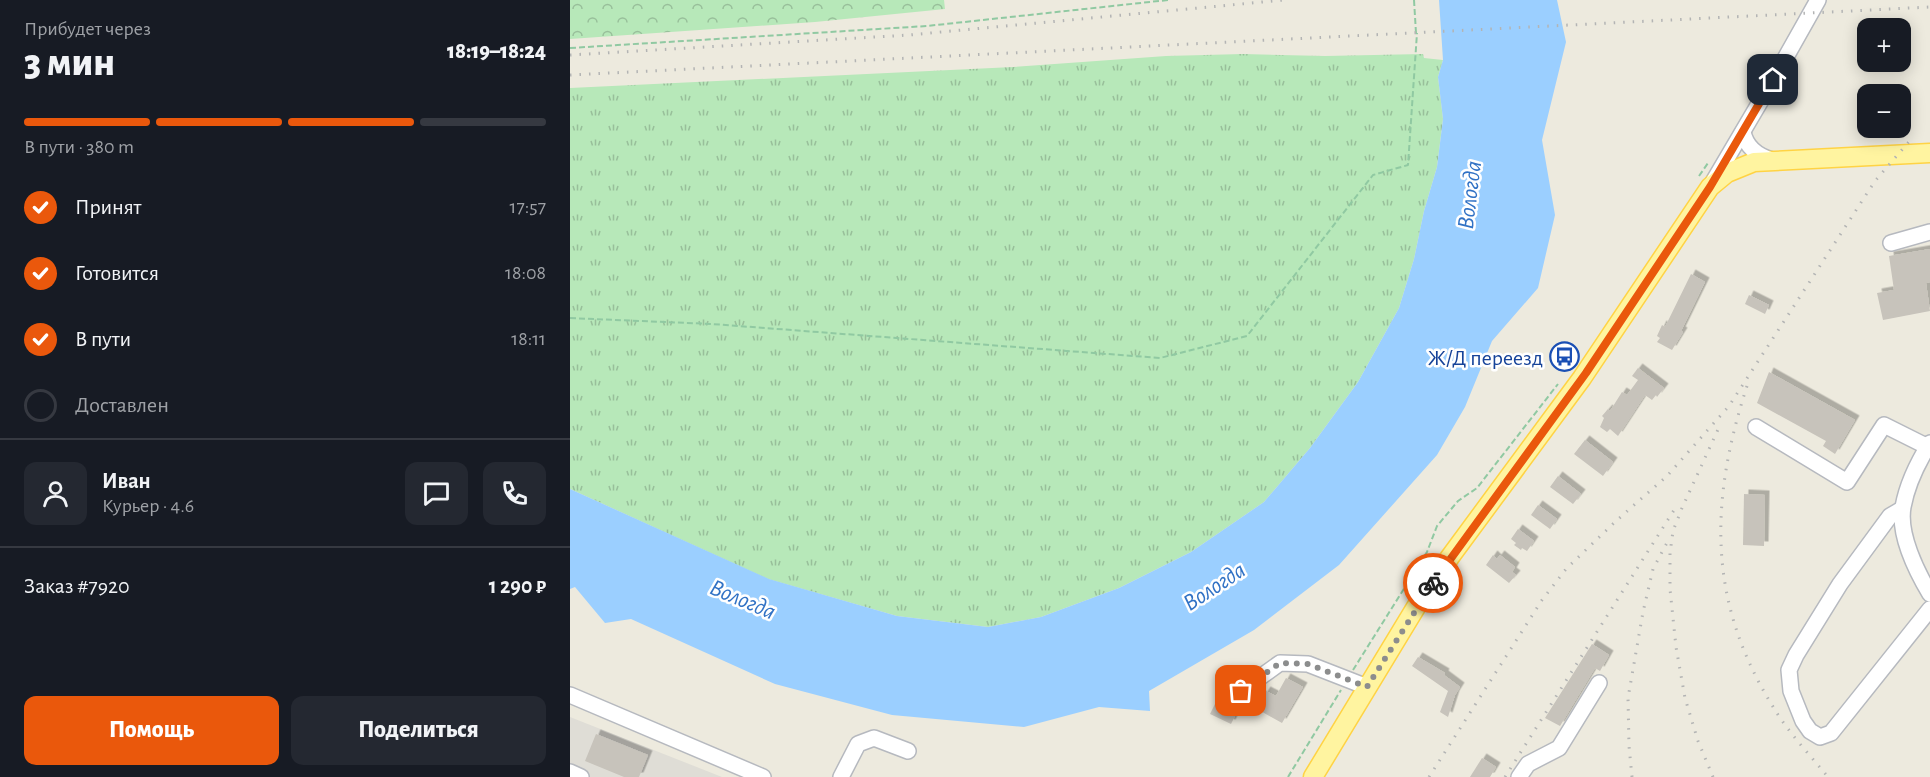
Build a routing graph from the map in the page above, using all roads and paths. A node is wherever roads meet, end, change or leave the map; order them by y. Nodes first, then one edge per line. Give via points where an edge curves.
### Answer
1 (1168, 0) edge
2 (1414, 0) edge
3 (1818, 0) edge
4 (570, 48) edge
5 (1743, 132) junction
6 (1930, 153) edge
7 (1772, 160) junction
8 (1710, 187) junction
9 (1930, 232) edge
10 (1891, 243) dead end
11 (570, 318) edge
12 (1560, 382) dead end
13 (1756, 427) dead end
14 (1929, 445) edge
15 (1902, 509) junction
16 (1930, 594) edge
17 (1930, 609) edge
18 (1347, 679) junction
19 (1599, 683) dead end
20 (1367, 687) junction
21 (1241, 691) dead end
22 (570, 695) edge
23 (908, 751) dead end
24 (570, 772) edge
25 (581, 777) edge
26 (763, 777) edge
27 (842, 777) edge
28 (1288, 777) edge
29 (1313, 777) edge
30 (1520, 777) edge

1 - 4 path via 927,26
2 - 11 path via 1417,33 1408,165 1373,175 1247,336 1160,358 712,324
3 - 5 street
5 - 7 street via 1754,152
5 - 8 street
6 - 7 main road
7 - 8 main road via 1737,167
8 - 20 main road via 1586,373 1450,557
9 - 10 street
12 - 18 path via 1476,488 1458,501 1437,526 1427,552
13 - 14 street via 1847,482 1884,425
14 - 15 street via 1909,484
15 - 16 street via 1905,538
15 - 17 street via 1890,516 1840,584 1789,670 1791,691 1810,731 1820,736 1830,733
18 - 20 street
18 - 21 street via 1308,664 1280,663
18 - 28 path
19 - 30 street via 1559,748 1528,764
20 - 29 main road
22 - 26 street
23 - 27 street via 874,738 858,744
24 - 25 street

